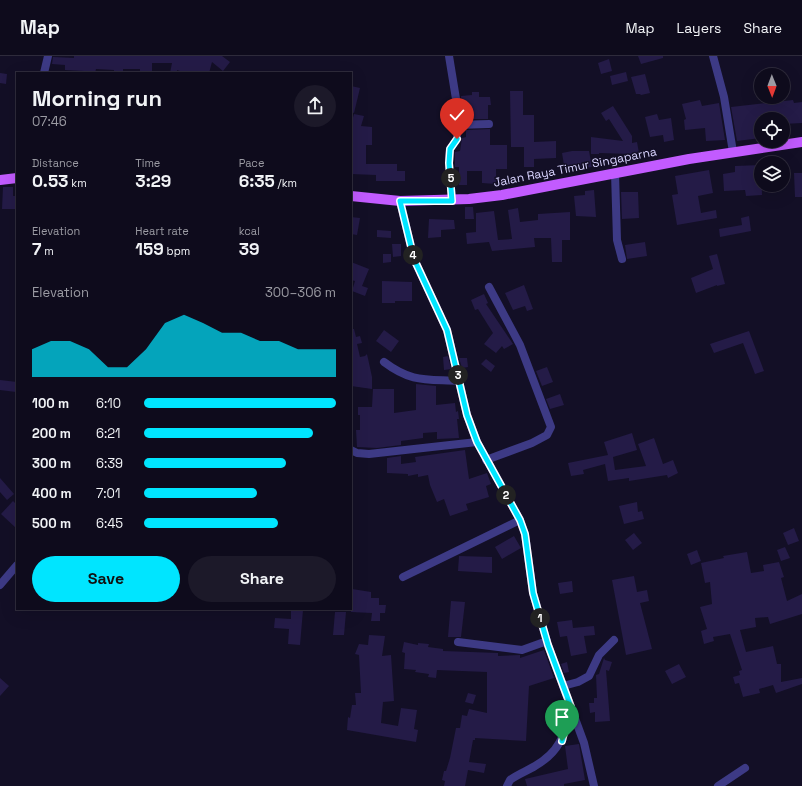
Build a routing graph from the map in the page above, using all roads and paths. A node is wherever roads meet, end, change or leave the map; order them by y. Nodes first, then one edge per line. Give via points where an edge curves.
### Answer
1 (48, 56) edge
2 (449, 56) edge
3 (713, 56) edge
4 (44, 72) edge
5 (489, 124) dead end
6 (457, 125) junction
7 (802, 142) edge
8 (733, 152) junction
9 (615, 173) junction
10 (16, 178) edge
11 (0, 180) edge
12 (352, 196) edge
13 (405, 201) junction
14 (452, 201) junction
15 (622, 259) dead end
16 (489, 287) dead end
17 (384, 362) dead end
18 (459, 381) junction
19 (477, 442) junction
20 (352, 450) edge
21 (486, 460) junction
22 (520, 520) junction
23 (16, 565) edge
24 (403, 577) dead end
25 (0, 585) edge
26 (614, 640) dead end
27 (547, 641) junction
28 (458, 642) dead end
29 (563, 686) junction
30 (571, 707) junction
31 (746, 768) dead end
32 (507, 786) edge
33 (594, 786) edge
34 (718, 786) edge

1 - 4 street
2 - 6 street via 457,106
3 - 8 street via 724,97
5 - 6 street
6 - 14 street via 457,139 450,149 449,163
7 - 8 main road, Jalan Raya Timur Singaparna
8 - 9 main road, Jalan Raya Timur Singaparna
9 - 14 main road, Jalan Raya Timur Singaparna via 502,195
9 - 15 street via 617,240
10 - 11 main road
12 - 13 main road, Jalan Raya Timur Singaparna
13 - 14 main road, Jalan Raya Timur Singaparna
13 - 18 street via 414,259 447,330
16 - 21 street via 520,345 551,427 547,435 532,444
17 - 18 street via 411,378
18 - 19 street
19 - 20 street via 369,454
19 - 21 street
21 - 22 street
22 - 24 street
22 - 27 street via 525,534 533,593
23 - 25 street
26 - 29 street via 600,655 589,676
27 - 28 street via 522,650
27 - 29 street
29 - 30 street
30 - 32 street via 562,741 557,749 548,759 510,780
30 - 33 street via 584,744
31 - 34 street

